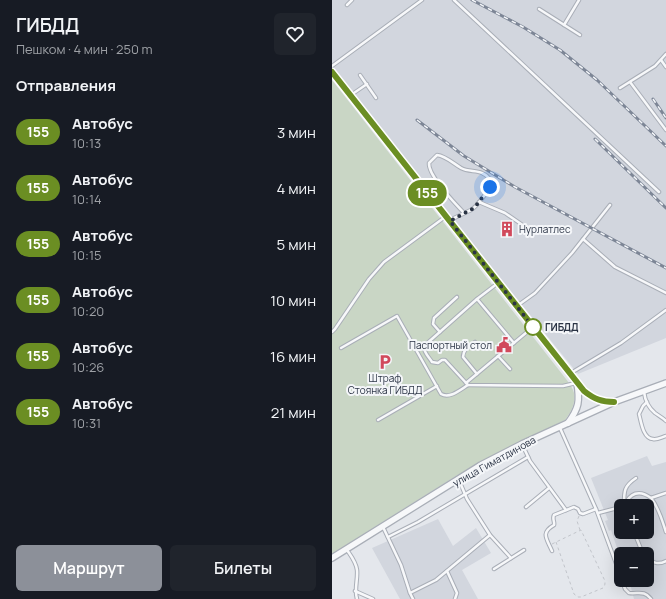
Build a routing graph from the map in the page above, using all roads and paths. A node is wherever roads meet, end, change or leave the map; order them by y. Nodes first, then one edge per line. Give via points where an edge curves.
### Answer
1 (352, 0) edge
2 (422, 0) edge
3 (454, 0) edge
4 (579, 0) edge
5 (347, 5) dead end
6 (539, 9) dead end
7 (564, 25) junction
8 (580, 35) dead end
9 (666, 54) edge
10 (661, 60) junction
11 (332, 66) edge
12 (666, 67) edge
13 (332, 72) edge
14 (360, 75) dead end
15 (630, 82) junction
16 (366, 84) junction
17 (620, 88) dead end
18 (351, 95) junction
19 (376, 98) dead end
20 (666, 130) edge
21 (659, 192) dead end
22 (479, 202) junction
23 (610, 205) dead end
24 (464, 213) junction
25 (448, 218) junction
26 (524, 226) dead end
27 (583, 239) junction
28 (498, 282) junction
29 (666, 293) edge
30 (457, 297) dead end
31 (477, 299) junction
32 (517, 306) junction
33 (666, 310) edge
34 (533, 327) junction
35 (332, 332) edge
36 (440, 332) junction
37 (475, 342) dead end
38 (514, 343) junction
39 (341, 348) dead end
40 (498, 356) junction
41 (510, 369) dead end
42 (477, 374) junction
43 (570, 374) junction
44 (577, 382) junction
45 (666, 383) edge
46 (467, 384) junction
47 (437, 386) junction
48 (644, 391) junction
49 (614, 402) junction
50 (647, 402) junction
51 (666, 415) edge
52 (662, 417) junction
53 (378, 420) dead end
54 (666, 421) edge
55 (567, 424) junction
56 (560, 428) junction
57 (666, 436) edge
58 (522, 444) junction
59 (528, 457) junction
60 (636, 478) dead end
61 (459, 479) junction
62 (550, 488) junction
63 (666, 493) edge
64 (465, 495) junction
65 (651, 498) junction
66 (624, 499) edge
67 (627, 499) edge
68 (526, 507) dead end
69 (596, 509) junction
70 (614, 509) edge
71 (566, 510) junction
72 (580, 513) junction
73 (598, 514) junction
74 (383, 527) junction
75 (581, 530) junction
76 (666, 532) edge
77 (490, 535) junction
78 (388, 537) junction
79 (556, 542) junction
80 (550, 545) junction
81 (347, 549) junction
82 (524, 550) dead end
83 (552, 551) dead end
84 (614, 557) edge
85 (332, 558) edge
86 (511, 558) junction
87 (666, 561) edge
88 (654, 563) edge
89 (494, 569) dead end
90 (447, 571) junction
91 (625, 587) edge
92 (355, 591) junction
93 (410, 593) junction
94 (357, 599) edge
95 (373, 599) edge
96 (413, 599) edge
97 (455, 599) edge
98 (651, 599) edge

1 - 5 lane
2 - 11 lane
3 - 21 lane
4 - 7 lane
6 - 7 lane
7 - 8 lane
9 - 10 lane
10 - 12 lane
10 - 15 lane
13 - 18 street
14 - 16 lane
15 - 17 lane
15 - 20 lane
16 - 18 lane
16 - 19 lane
18 - 25 street
22 - 24 lane
22 - 24 lane via 490,187 489,178 481,172 461,168 439,155 435,156 429,163 429,168 435,179
22 - 26 lane via 505,212
23 - 27 lane
24 - 25 lane
25 - 28 street
25 - 35 lane via 384,262 369,278
27 - 29 lane via 615,267
27 - 32 lane via 535,293
28 - 31 lane
28 - 32 street
30 - 36 lane via 434,318 433,324
31 - 36 lane
31 - 38 lane
32 - 34 street
33 - 43 lane via 621,343
34 - 38 lane
34 - 43 street
36 - 46 lane via 424,346 423,350 433,362 445,360
37 - 42 lane via 465,350 463,357
38 - 40 lane
39 - 47 lane via 398,316
40 - 41 lane
40 - 42 lane
42 - 46 lane
43 - 44 street
44 - 46 lane via 563,386
44 - 49 street via 591,397 604,402
44 - 55 street via 578,407
45 - 48 street, улица Гиматдинова
46 - 47 lane via 447,396 441,394
47 - 53 lane
48 - 49 street, улица Гиматдинова
48 - 50 lane
49 - 55 street, улица Гиматдинова
50 - 52 lane
50 - 57 lane via 639,414 644,432 648,438 653,439
51 - 52 lane
52 - 54 lane
55 - 56 street, улица Гиматдинова
56 - 58 street, улица Гиматдинова
56 - 69 lane
58 - 59 lane
58 - 61 street, улица Гиматдинова
59 - 62 lane
59 - 64 lane
60 - 66 lane via 625,489
61 - 64 lane
61 - 74 street, улица Гиматдинова
62 - 68 lane
62 - 71 lane
63 - 65 lane
64 - 77 lane
64 - 78 lane
65 - 67 lane via 646,494 635,493
65 - 76 lane via 660,513
69 - 72 lane
69 - 73 lane
70 - 73 lane
71 - 72 lane via 574,507
71 - 80 lane via 554,515 554,525 546,530
72 - 75 path via 577,521
73 - 84 lane
74 - 78 lane
74 - 81 street, улица Гиматдинова
75 - 79 path
75 - 79 path via 605,580 603,588 581,597 576,596
77 - 86 lane
77 - 90 lane
78 - 93 lane
79 - 80 path
80 - 83 lane
81 - 85 street, улица Гиматдинова
81 - 92 lane via 356,566
82 - 86 lane
86 - 89 lane
87 - 88 lane via 659,564
90 - 93 lane via 436,580
90 - 97 lane via 457,593
91 - 98 lane via 627,591 644,593
92 - 94 lane
92 - 95 lane
93 - 96 lane

